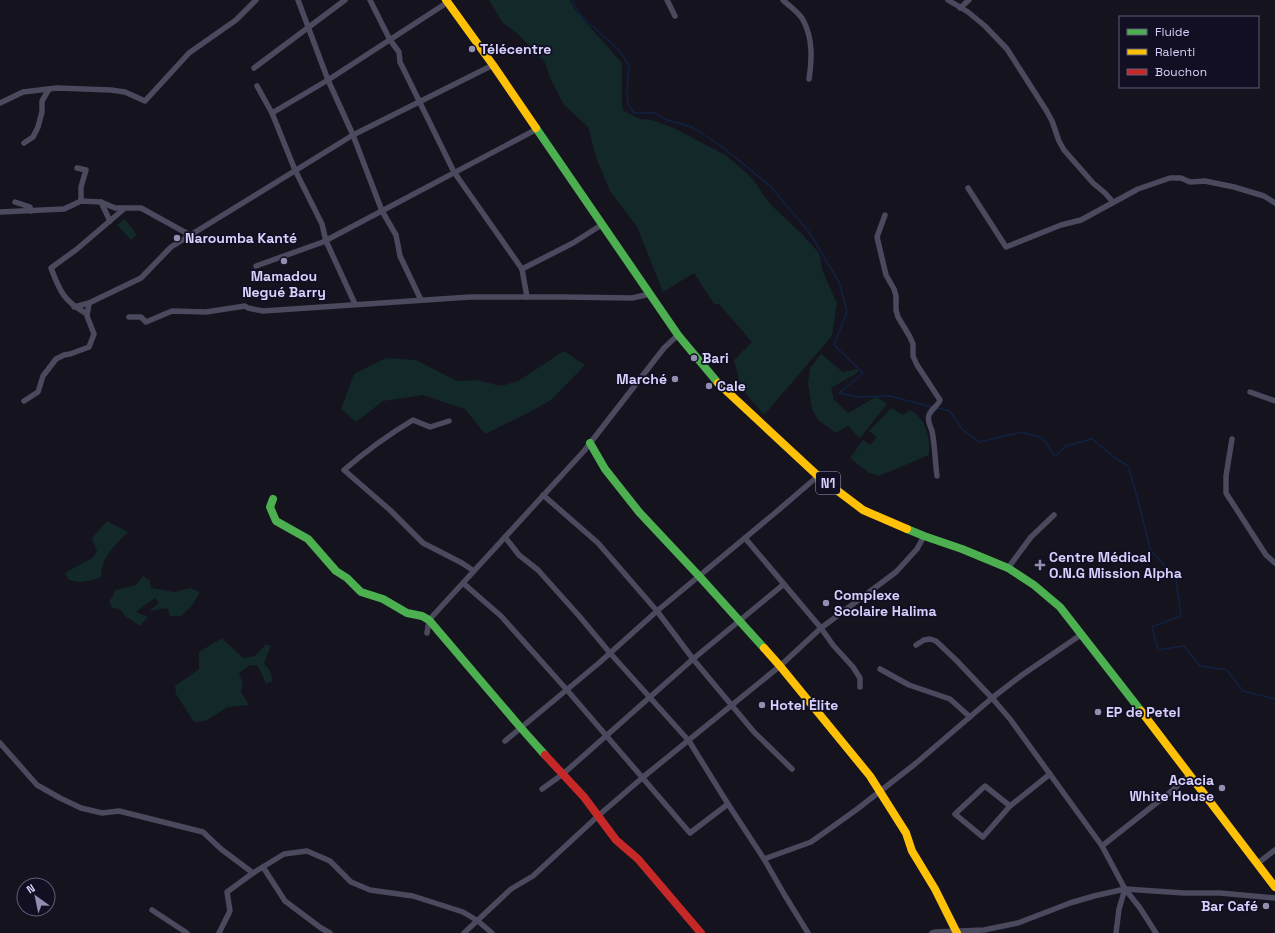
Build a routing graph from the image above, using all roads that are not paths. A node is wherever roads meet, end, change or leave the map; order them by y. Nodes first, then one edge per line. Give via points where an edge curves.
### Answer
1 (256, 0) edge
2 (298, 0) edge
3 (345, 0) edge
4 (370, 0) edge
5 (667, 0) edge
6 (783, 0) edge
7 (948, 0) edge
8 (968, 0) edge
9 (447, 1) edge
10 (960, 8) junction
11 (676, 16) dead end
12 (309, 27) junction
13 (390, 40) junction
14 (494, 65) junction
15 (254, 68) dead end
16 (809, 79) dead end
17 (328, 80) junction
18 (257, 86) dead end
19 (48, 89) junction
20 (420, 102) junction
21 (0, 103) edge
22 (272, 113) junction
23 (537, 129) junction
24 (353, 135) junction
25 (24, 143) dead end
26 (76, 168) dead end
27 (295, 170) junction
28 (454, 172) junction
29 (968, 188) dead end
30 (81, 201) junction
31 (15, 202) dead end
32 (101, 202) junction
33 (1113, 202) junction
34 (1275, 203) edge
35 (125, 208) junction
36 (31, 211) junction
37 (382, 211) junction
38 (0, 212) edge
39 (885, 215) dead end
40 (110, 221) junction
41 (603, 224) junction
42 (190, 235) junction
43 (326, 240) junction
44 (256, 266) dead end
45 (522, 269) junction
46 (650, 294) junction
47 (527, 297) junction
48 (421, 300) junction
49 (89, 303) junction
50 (356, 304) junction
51 (74, 307) junction
52 (87, 314) junction
53 (129, 317) dead end
54 (678, 335) junction
55 (1250, 392) dead end
56 (24, 401) dead end
57 (1275, 401) edge
58 (449, 420) dead end
59 (1232, 439) dead end
60 (590, 443) junction
61 (818, 476) junction
62 (937, 476) dead end
63 (543, 495) junction
64 (273, 499) dead end
65 (1054, 515) dead end
66 (924, 536) junction
67 (505, 537) junction
68 (745, 538) junction
69 (1275, 563) edge
70 (1008, 568) junction
71 (474, 571) junction
72 (699, 576) junction
73 (463, 583) junction
74 (784, 584) junction
75 (657, 611) junction
76 (429, 620) junction
77 (740, 621) junction
78 (821, 628) junction
79 (427, 633) dead end
80 (1082, 634) junction
81 (916, 645) dead end
82 (610, 653) junction
83 (694, 659) junction
84 (780, 666) junction
85 (880, 669) dead end
86 (860, 688) dead end
87 (567, 690) junction
88 (650, 697) junction
89 (992, 698) junction
90 (732, 704) junction
91 (970, 717) junction
92 (522, 728) junction
93 (606, 736) junction
94 (505, 741) dead end
95 (689, 741) junction
96 (0, 743) edge
97 (792, 769) dead end
98 (563, 774) junction
99 (1050, 774) junction
100 (1189, 775) junction
101 (642, 778) junction
102 (542, 789) dead end
103 (880, 791) junction
104 (728, 804) junction
105 (1010, 806) junction
106 (598, 816) junction
107 (1102, 846) junction
108 (1275, 850) edge
109 (764, 859) junction
110 (1258, 863) junction
111 (263, 867) junction
112 (253, 873) junction
113 (1275, 887) edge
114 (1125, 889) junction
115 (1275, 898) edge
116 (152, 910) dead end
117 (478, 921) junction
118 (956, 932) edge
119 (187, 933) edge
120 (219, 933) edge
121 (330, 933) edge
122 (464, 933) edge
123 (492, 933) edge
124 (701, 933) edge
125 (808, 933) edge
126 (932, 933) edge
127 (1116, 933) edge
128 (1156, 933) edge

1 - 19 street via 236,20 189,53 145,101 125,92 111,90
2 - 12 street
3 - 12 street
4 - 13 street
5 - 11 street
6 - 16 street via 803,19 808,34 812,58
7 - 10 street
8 - 10 street
9 - 13 street
9 - 14 main road, N1
10 - 33 street via 985,26 1007,49 1046,110 1064,150
12 - 15 street
12 - 17 street
13 - 17 street
13 - 20 street via 400,52 400,62
14 - 20 street
14 - 23 main road, N1
17 - 22 street
17 - 24 street
18 - 22 street
19 - 21 street via 23,92
19 - 25 street via 42,101 38,127 33,136
20 - 24 street
20 - 28 street
22 - 27 street
23 - 28 street
23 - 41 main road, N1
24 - 27 street
24 - 37 street
26 - 30 street via 86,170 81,187
27 - 42 street
27 - 43 street via 322,224
28 - 37 street
28 - 45 street
29 - 33 street via 1006,247 1061,225 1081,220
30 - 32 street
30 - 36 street via 64,209
31 - 36 street via 30,207
32 - 35 street via 115,208
32 - 40 street
33 - 34 street via 1138,189 1170,178 1181,178 1190,182 1205,181 1234,187 1264,196
35 - 40 street
35 - 42 street via 141,208
36 - 38 street
37 - 43 street
37 - 48 street via 396,235 400,256
39 - 62 street via 878,237 886,275 896,296 898,317 913,344 915,361 940,400 928,417
40 - 51 street via 51,268 60,291
41 - 45 street via 573,243
41 - 46 main road, N1
42 - 49 street via 171,247 141,278
43 - 44 street
43 - 50 street
45 - 47 street
46 - 47 street via 632,298
46 - 54 main road, N1
47 - 48 street
48 - 50 street
49 - 51 street
49 - 52 street
50 - 53 street via 263,311 245,306 206,312 172,312 146,322 141,317
51 - 52 street
52 - 56 street via 94,334 89,347 56,359 44,376 38,392
54 - 60 street via 664,348
54 - 61 main road, N1 via 718,383
55 - 57 street
58 - 71 street via 430,427 413,420 364,452 344,470 423,543
59 - 69 street via 1226,493 1266,556
60 - 63 street
60 - 72 main road via 639,512
61 - 66 main road, N1 via 863,510
61 - 68 street
63 - 67 street
63 - 75 street via 598,543
64 - 76 main road via 270,508 276,521 308,538 336,571 361,592
65 - 70 street via 1031,537
66 - 70 main road, N1
66 - 78 street via 917,549 896,572
67 - 71 street
67 - 82 street via 519,555 538,570
68 - 72 street
68 - 74 street
70 - 80 main road, N1 via 1060,607
71 - 73 street
72 - 75 street
72 - 77 main road
73 - 76 street
73 - 87 street via 501,616
74 - 77 street
74 - 78 street
75 - 82 street
75 - 83 street
76 - 79 street
76 - 92 main road
77 - 83 street
77 - 84 main road
78 - 84 street
78 - 86 street via 858,674
80 - 89 street
80 - 100 main road, N1
81 - 89 street via 924,640 936,641
82 - 87 street
82 - 88 street
83 - 88 street
83 - 90 street
84 - 90 street
84 - 103 main road via 853,754
85 - 91 street via 909,685 950,699
87 - 92 street
87 - 93 street
88 - 93 street
88 - 95 street
89 - 91 street
89 - 99 street
90 - 95 street
90 - 97 street via 754,732
91 - 103 street
92 - 94 street
92 - 98 main road
93 - 98 street
93 - 101 street
95 - 101 street
95 - 104 street
96 - 112 street via 37,785 60,798 82,808 102,813 119,811 203,832
98 - 102 street
98 - 106 main road
99 - 105 street
99 - 107 street
100 - 107 street
100 - 110 main road, N1
101 - 104 street via 690,833
101 - 106 street
103 - 109 street via 811,842
103 - 118 main road via 906,833 912,851 935,888
104 - 109 street
105 - 105 street via 983,837 955,814 985,786
106 - 117 street via 538,872 511,890
106 - 124 main road via 616,840 638,859
107 - 114 street
108 - 110 street
109 - 125 street
110 - 113 main road, N1
111 - 112 street
111 - 117 street via 284,854 307,851 330,861 351,882 370,890 413,896 463,912
111 - 121 street via 285,901
112 - 120 street via 227,892 230,910
114 - 115 street
114 - 118 street via 1070,903 1018,923 984,930
114 - 127 street
114 - 128 street
116 - 119 street
117 - 122 street
117 - 123 street
118 - 126 street

